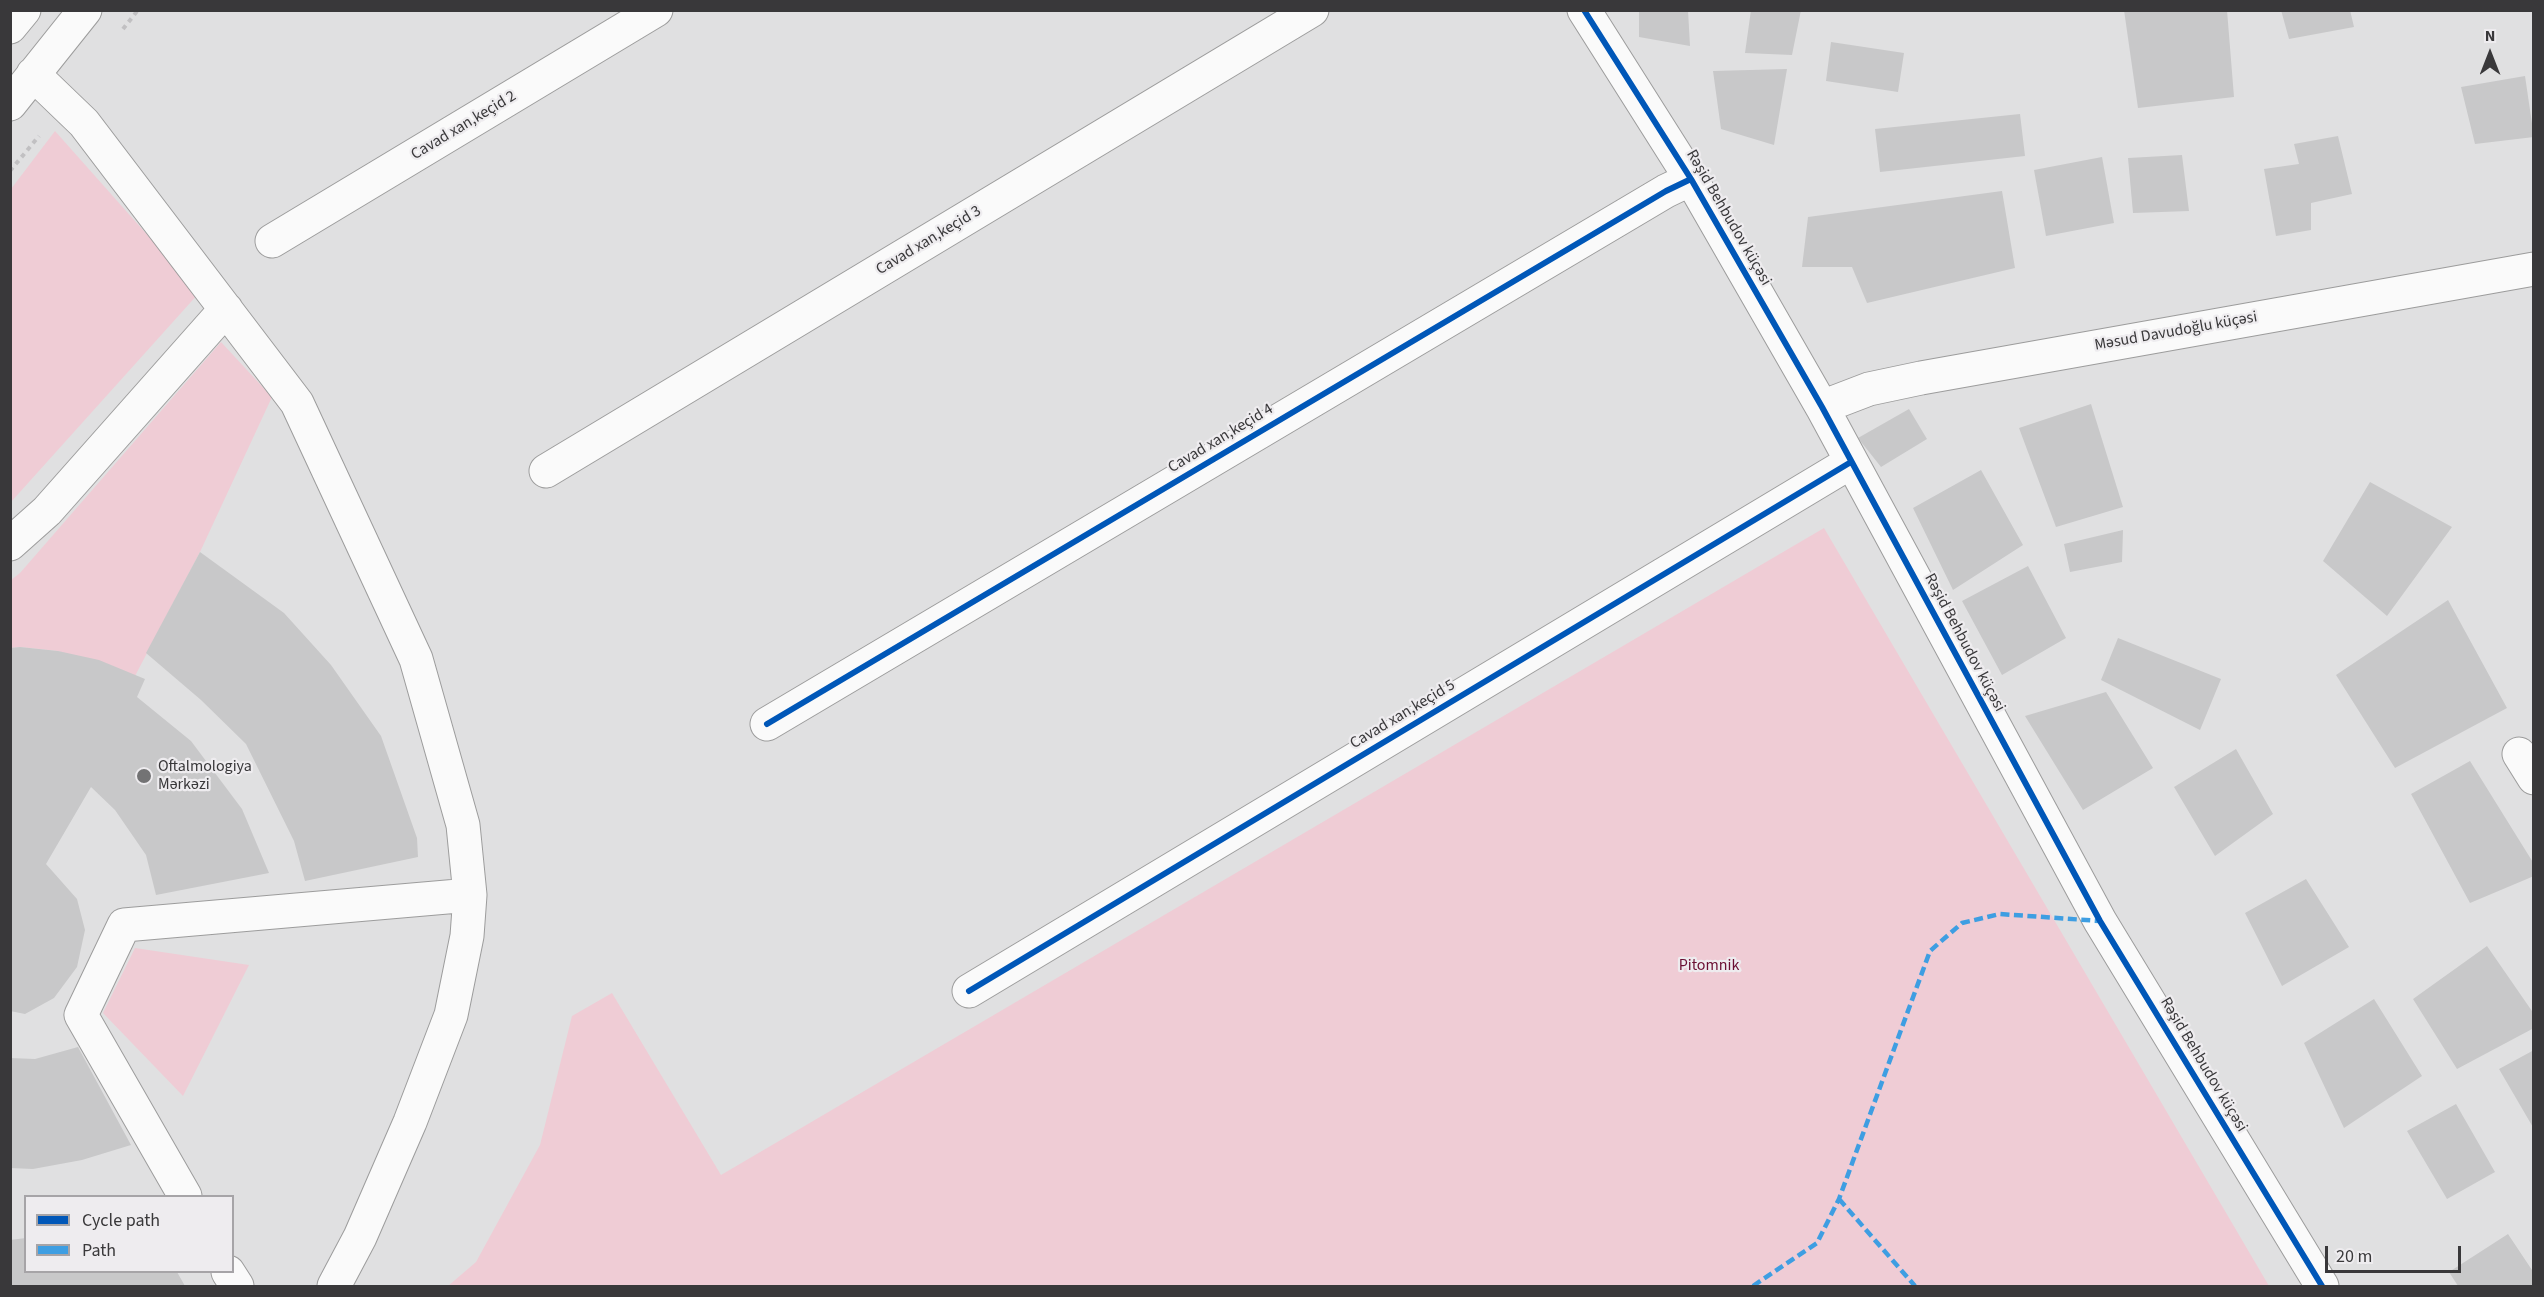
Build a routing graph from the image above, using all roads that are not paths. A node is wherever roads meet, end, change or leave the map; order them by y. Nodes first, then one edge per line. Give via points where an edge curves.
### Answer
1 (24, 10) edge
2 (85, 10) edge
3 (657, 10) edge
4 (1312, 10) edge
5 (1584, 10) edge
6 (10, 27) edge
7 (33, 74) junction
8 (10, 104) edge
9 (1691, 179) junction
10 (272, 241) dead end
11 (2534, 269) edge
12 (226, 309) junction
13 (1822, 407) junction
14 (1851, 462) junction
15 (546, 471) dead end
16 (10, 544) edge
17 (767, 724) dead end
18 (470, 895) junction
19 (969, 991) dead end
20 (184, 1195) edge
21 (229, 1273) edge
22 (237, 1287) edge
23 (334, 1287) edge
24 (2322, 1287) edge

1 - 6 street
2 - 7 street
3 - 10 street, Cavad xan,keçid 2
4 - 15 street, Cavad xan,keçid 3
5 - 9 street, Rəşid Behbudov küçəsi
7 - 8 street
7 - 12 street via 84,123
9 - 13 street, Rəşid Behbudov küçəsi
9 - 17 street, Cavad xan,keçid 4
11 - 13 street, Məsud Davudoğlu küçəsi via 1921,378 1869,389
12 - 16 street via 47,511
12 - 18 street via 297,403 416,659 464,825
13 - 14 street, Rəşid Behbudov küçəsi
14 - 19 street, Cavad xan,keçid 5
14 - 24 street, Rəşid Behbudov küçəsi via 2100,921
18 - 20 street via 124,925 81,1015
18 - 23 street via 467,936 451,1015 360,1237
21 - 22 street

